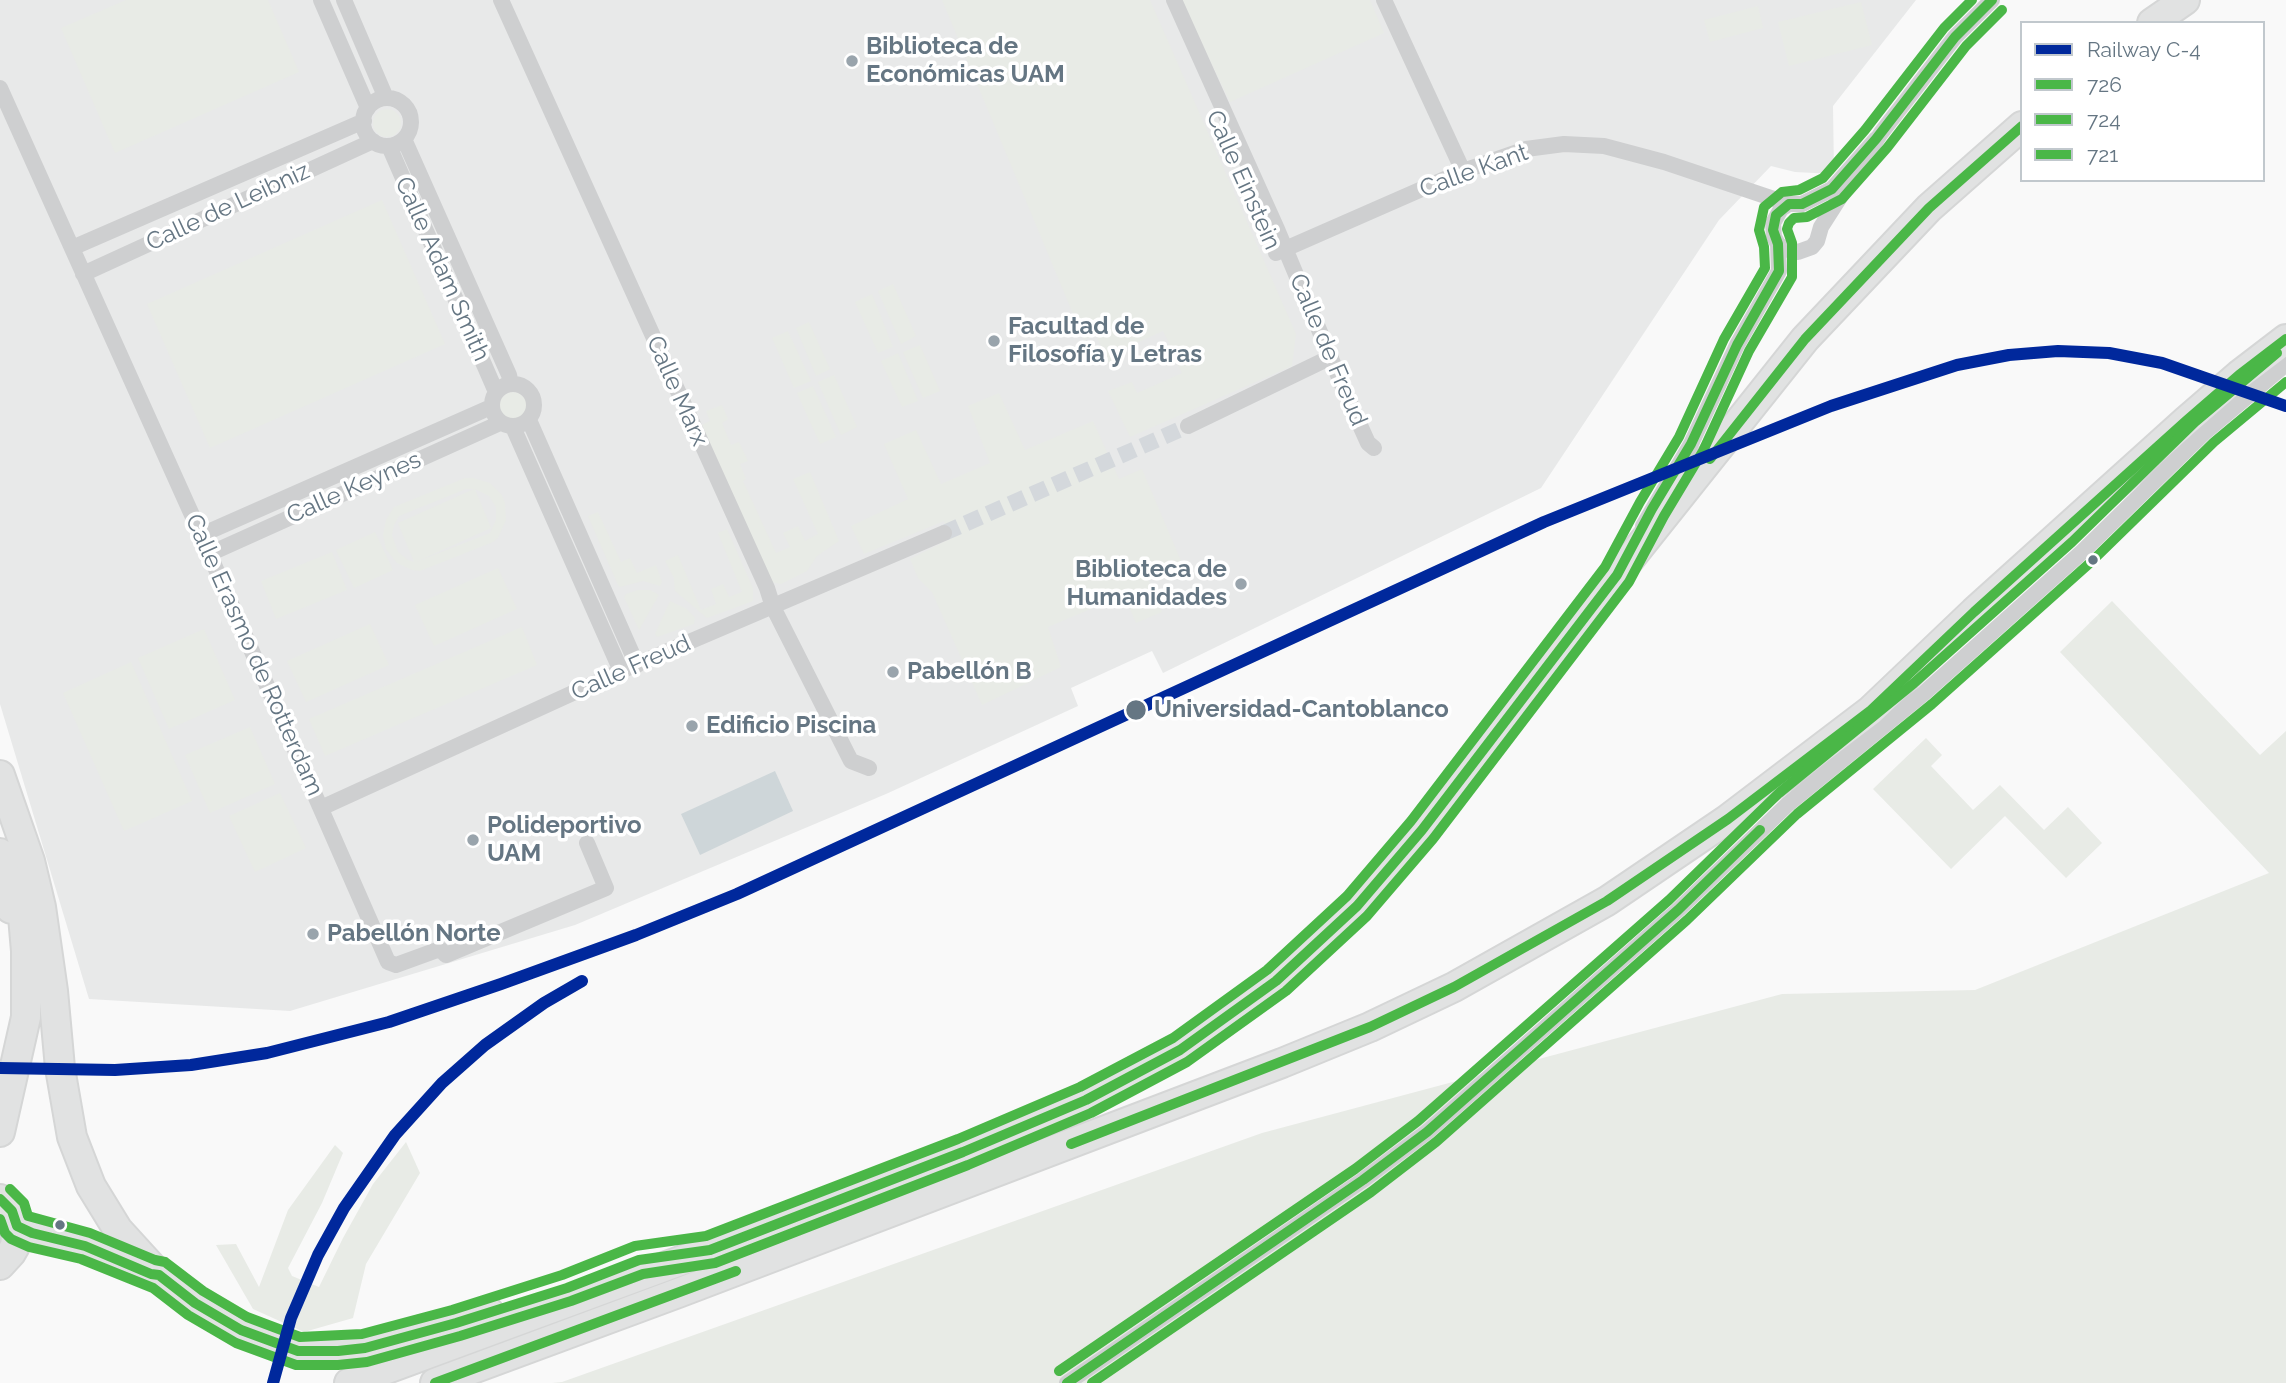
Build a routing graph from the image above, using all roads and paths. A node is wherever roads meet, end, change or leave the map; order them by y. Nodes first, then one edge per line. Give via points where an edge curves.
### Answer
1 (321, 0) edge
2 (344, 0) edge
3 (500, 0) edge
4 (1164, 0) edge
5 (1174, 0) edge
6 (1384, 0) edge
7 (1992, 0) edge
8 (2185, 0) edge
9 (2155, 21) edge
10 (0, 88) edge
11 (386, 97) junction
12 (366, 114) junction
13 (2020, 128) edge
14 (1876, 139) junction
15 (373, 141) junction
16 (396, 142) junction
17 (1463, 171) junction
18 (1750, 192) junction
19 (1795, 204) junction
20 (1773, 223) junction
21 (1821, 227) junction
22 (1778, 244) junction
23 (72, 248) junction
24 (1281, 251) junction
25 (83, 274) junction
26 (2286, 339) edge
27 (1326, 359) junction
28 (2286, 364) edge
29 (511, 384) junction
30 (494, 399) junction
31 (529, 419) junction
32 (506, 425) junction
33 (1188, 426) tunnel mouth
34 (1374, 448) dead end
35 (944, 533) tunnel mouth
36 (201, 535) junction
37 (209, 554) junction
38 (1617, 575) junction
39 (773, 607) junction
40 (637, 665) junction
41 (621, 671) junction
42 (869, 768) dead end
43 (0, 775) edge
44 (0, 781) edge
45 (321, 808) junction
46 (587, 843) dead end
47 (0, 853) edge
48 (15, 994) junction
49 (0, 1046) edge
50 (0, 1087) edge
51 (0, 1132) edge
52 (1, 1197) edge
53 (17, 1226) junction
54 (709, 1250) junction
55 (129, 1254) junction
56 (0, 1265) edge
57 (678, 1293) junction
58 (349, 1383) edge
59 (435, 1383) edge
60 (477, 1383) edge
61 (1067, 1383) edge

1 - 12 street
2 - 11 street
3 - 39 street, Calle Marx
4 - 24 street, Calle Einstein
5 - 24 street, Calle Einstein
6 - 17 street
7 - 14 street via 1955,37
8 - 9 highway
10 - 23 street, Calle Erasmo de Rotterdam
11 - 12 street
11 - 16 street via 407,110 411,124
12 - 15 street
12 - 23 street, Calle de Leibniz
13 - 38 highway via 1929,208 1805,339
14 - 19 street via 1832,189
14 - 21 street
15 - 16 street
15 - 25 street, Calle de Leibniz
16 - 29 street, Calle Adam Smith
16 - 30 street, Calle Adam Smith
17 - 18 street, Calle Kant via 1526,149 1564,144 1604,146
17 - 24 street, Calle Kant
18 - 19 street, Calle Kant
18 - 20 street
19 - 20 street via 1781,209
19 - 21 street via 1815,211
20 - 22 street
21 - 22 street via 1817,241 1806,250 1791,251
22 - 38 street via 1779,271 1737,345 1691,444
23 - 25 street, Calle Erasmo de Rotterdam
24 - 27 street, Calle Einstein
25 - 36 street, Calle Erasmo de Rotterdam
26 - 57 highway via 2186,421 1870,711 1728,819 1607,901 1454,987 1370,1027
27 - 33 street
27 - 34 street, Calle de Freud
28 - 61 street via 2205,432 2063,570 1923,694 1788,804 1678,911 1426,1132
29 - 30 street
29 - 31 street via 523,386 531,395 534,408
30 - 32 street via 492,413
30 - 36 street, Calle Keynes
31 - 32 street
31 - 40 street
32 - 37 street, Calle Keynes
32 - 41 street
35 - 39 street, Calle Freud
36 - 37 street, Calle Erasmo de Rotterdam
37 - 45 street, Calle Erasmo de Rotterdam
38 - 54 highway via 1431,819 1357,906 1276,981 1180,1049 1086,1100
39 - 40 street, Calle Freud
39 - 42 street, Calle Marx via 851,761
40 - 41 street, Calle Freud
41 - 45 street, Calle Freud
43 - 55 highway via 41,907 72,1137 91,1186
44 - 51 highway via 18,867 26,1017
45 - 46 street, Calle Erasmo de Rotterdam via 388,962 396,965 440,949 446,955 606,888
47 - 48 highway via 14,932
48 - 49 highway
48 - 50 highway
52 - 53 highway
53 - 55 highway
53 - 56 highway via 15,1246
54 - 55 highway via 639,1261 401,1339 322,1353 290,1349 241,1330
54 - 58 highway
57 - 59 highway
57 - 60 highway via 580,1345

